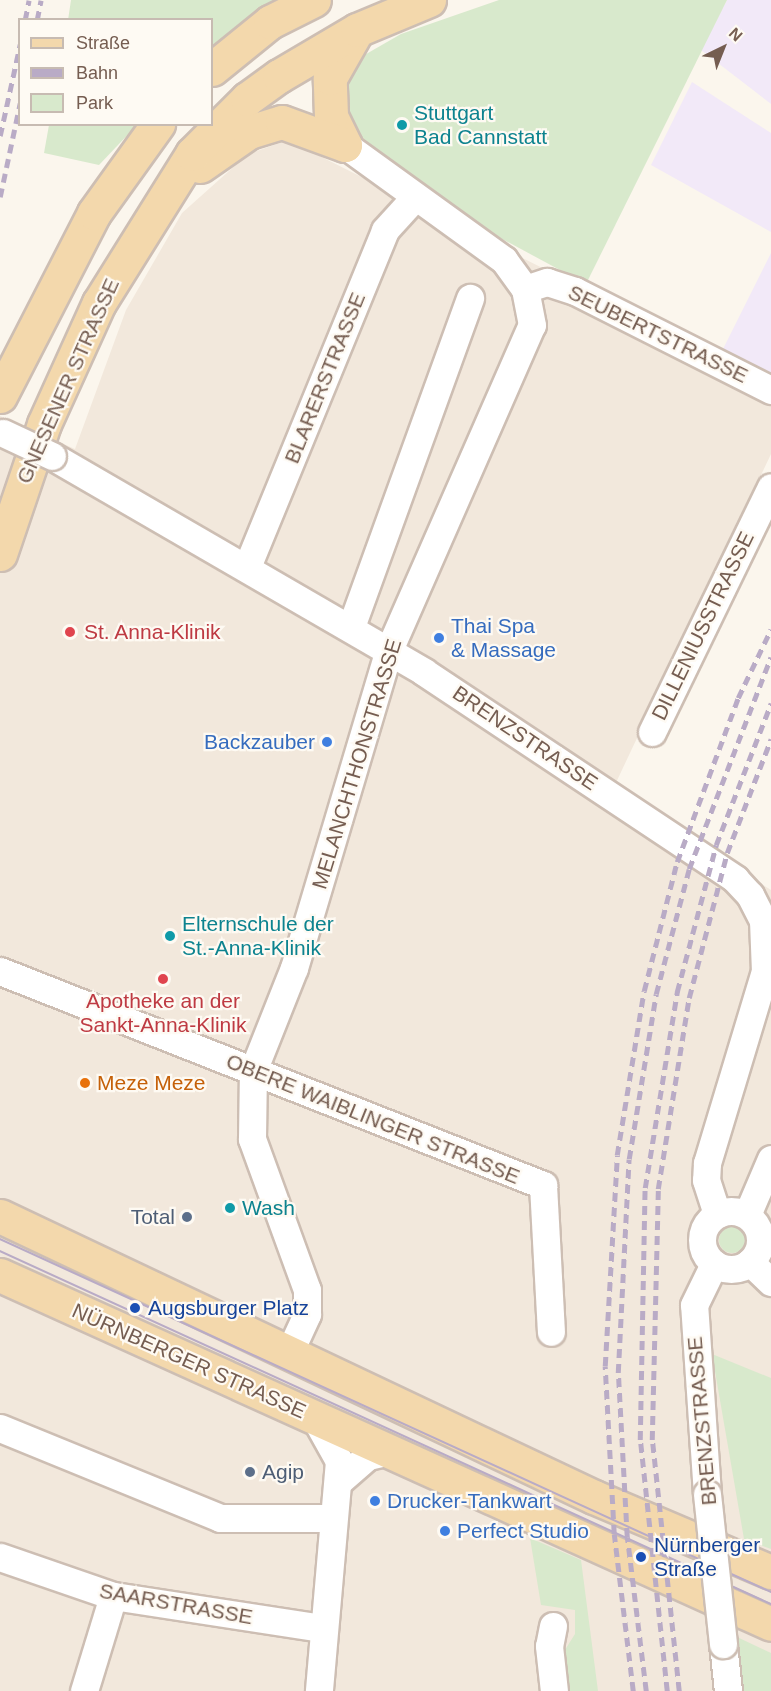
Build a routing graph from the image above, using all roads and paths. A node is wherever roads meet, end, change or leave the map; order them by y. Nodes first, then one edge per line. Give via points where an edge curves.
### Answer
1 (314, 0) edge
2 (375, 0) edge
3 (429, 0) edge
4 (357, 30) junction
5 (213, 68) edge
6 (213, 107) edge
7 (158, 126) edge
8 (194, 126) edge
9 (345, 145) junction
10 (172, 182) junction
11 (400, 213) junction
12 (525, 289) junction
13 (470, 298) dead end
14 (771, 390) edge
15 (0, 396) edge
16 (1, 433) edge
17 (771, 487) edge
18 (0, 505) edge
19 (0, 554) edge
20 (247, 567) junction
21 (351, 627) junction
22 (389, 650) junction
23 (652, 732) dead end
24 (0, 971) edge
25 (253, 1071) junction
26 (771, 1159) edge
27 (717, 1214) junction
28 (0, 1215) edge
29 (747, 1215) junction
30 (750, 1263) junction
31 (714, 1264) junction
32 (0, 1275) edge
33 (771, 1282) edge
34 (551, 1332) dead end
35 (290, 1352) junction
36 (315, 1418) junction
37 (0, 1428) edge
38 (390, 1451) junction
39 (339, 1481) junction
40 (332, 1518) junction
41 (0, 1557) edge
42 (771, 1572) edge
43 (113, 1596) junction
44 (771, 1624) edge
45 (553, 1626) dead end
46 (321, 1628) junction
47 (84, 1691) edge
48 (319, 1691) edge
49 (554, 1691) edge
50 (728, 1691) edge

1 - 5 main road via 270,22
2 - 6 main road via 279,52
3 - 4 main road, GNESENER STRASSE
4 - 9 main road via 330,78 331,116
4 - 10 main road, GNESENER STRASSE via 247,99
7 - 15 main road via 94,213
8 - 18 main road, GNESENER STRASSE via 161,165 86,287
9 - 10 main road via 297,124 263,126
9 - 11 street
10 - 19 main road, GNESENER STRASSE via 99,303 44,424
11 - 12 street via 504,260
11 - 20 street, BLARERSTRASSE
12 - 14 street, SEUBERTSTRASSE via 547,282 575,291
12 - 22 street, MELANCHTHONSTRASSE via 532,315 527,343
13 - 21 street
16 - 20 street, BRENZSTRASSE, bridge via 52,456
17 - 23 street, DILLENIUSSTRASSE
20 - 21 street, BRENZSTRASSE
21 - 22 street, BRENZSTRASSE
22 - 25 street, MELANCHTHONSTRASSE via 294,968
22 - 27 street, BRENZSTRASSE via 668,833 750,895 763,920 765,971 708,1163 706,1180
24 - 25 street, OBERE WAIBLINGER STRASSE
25 - 34 street, OBERE WAIBLINGER STRASSE via 543,1185
25 - 35 street, MELANCHTHONSTRASSE via 252,1138 307,1290 307,1314
26 - 29 street
27 - 29 street
27 - 31 street via 702,1236 705,1252
28 - 35 main road
29 - 30 street via 761,1241
30 - 31 street via 736,1269
30 - 33 street
31 - 50 street, BRENZSTRASSE, bridge via 697,1290 694,1305 707,1494
32 - 36 main road, NÜRNBERGER STRASSE
35 - 42 main road via 594,1497
36 - 38 main road, NÜRNBERGER STRASSE
36 - 39 street via 336,1448
37 - 40 street via 220,1518
38 - 39 street via 368,1456
38 - 44 main road, NÜRNBERGER STRASSE
39 - 40 street
40 - 46 street
41 - 43 street, SAARSTRASSE
43 - 46 street, SAARSTRASSE
43 - 47 street
45 - 49 street via 549,1646
46 - 48 street

